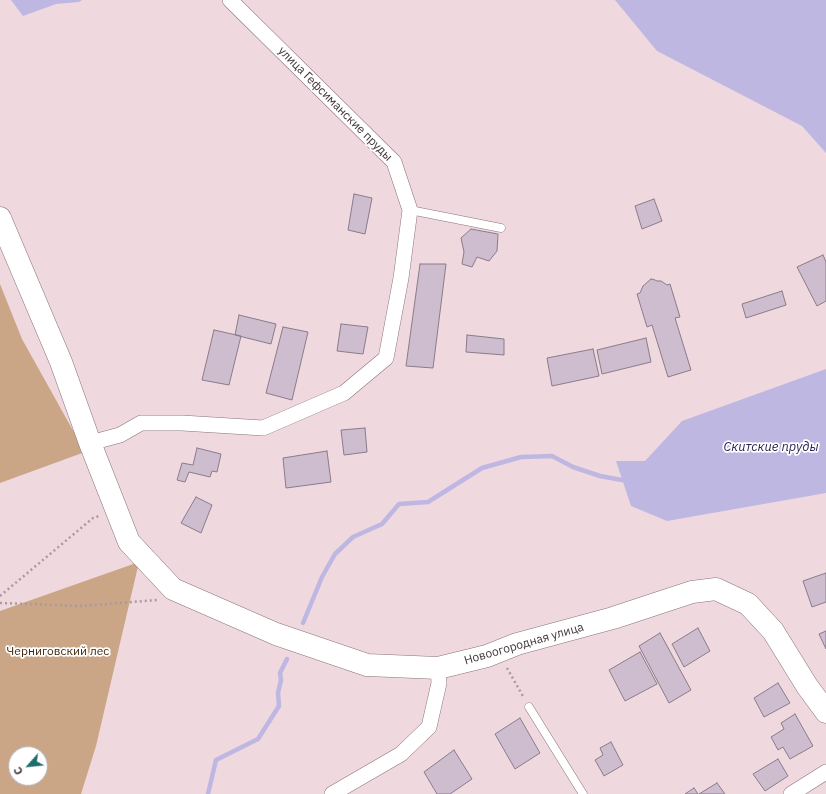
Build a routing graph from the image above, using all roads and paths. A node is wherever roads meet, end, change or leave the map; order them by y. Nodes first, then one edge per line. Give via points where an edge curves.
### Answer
1 (230, 0) edge
2 (410, 210) junction
3 (0, 218) edge
4 (501, 228) dead end
5 (90, 443) junction
6 (116, 508) junction
7 (173, 589) junction
8 (0, 596) edge
9 (0, 603) edge
10 (502, 650) junction
11 (438, 668) junction
12 (529, 707) joint
13 (826, 712) edge
14 (826, 772) edge
15 (332, 794) edge
16 (583, 794) edge
17 (791, 794) edge

1 - 2 street, улица Гефсиманские пруды via 394,162
2 - 4 lane
2 - 5 street, улица Гефсиманские пруды via 401,278 386,358 344,393 263,428 141,423 120,435
3 - 5 street via 61,362
5 - 6 street
6 - 7 street via 130,542
6 - 8 path via 93,518
7 - 9 path via 163,600 82,606
7 - 11 street, Новоогородная улица via 276,634 367,665
10 - 11 street, Новоогородная улица
10 - 12 path via 504,662
10 - 13 street, Новоогородная улица via 692,592 716,589 748,604 773,630
11 - 15 street via 439,683 429,727 401,754
12 - 16 lane
14 - 17 street

